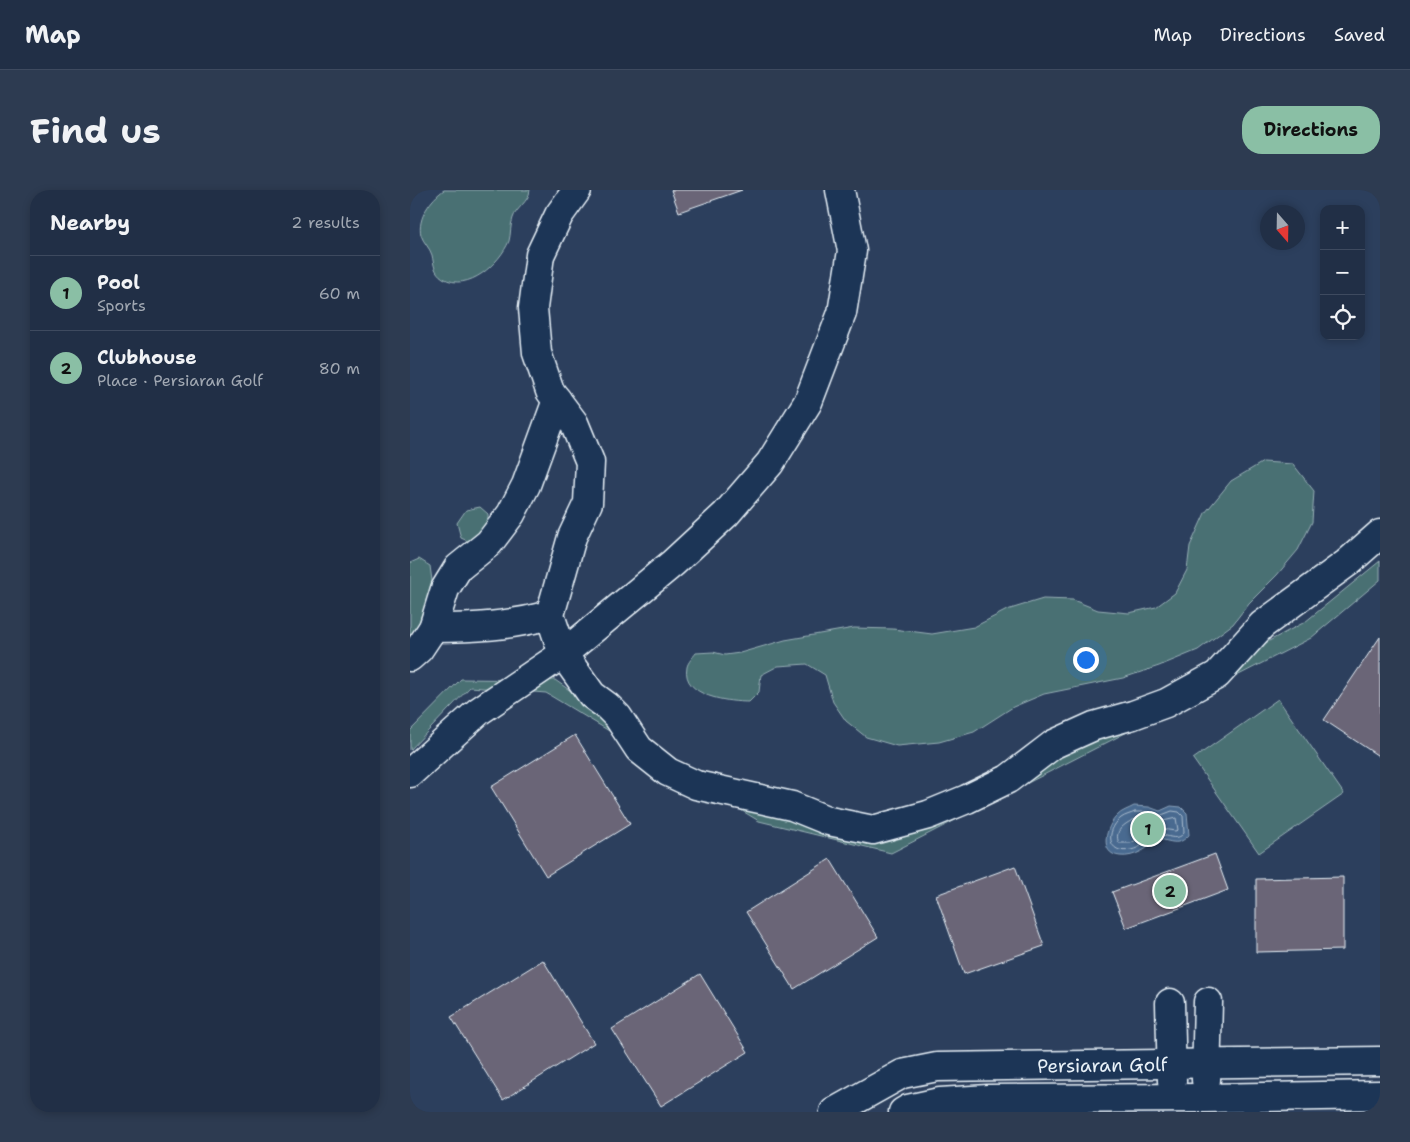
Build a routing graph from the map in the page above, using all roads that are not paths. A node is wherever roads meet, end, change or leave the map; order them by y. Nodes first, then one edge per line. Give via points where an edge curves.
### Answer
1 (577, 190) edge
2 (840, 190) edge
3 (557, 400) junction
4 (1380, 534) edge
5 (550, 615) junction
6 (432, 628) junction
7 (563, 654) junction
8 (410, 657) edge
9 (410, 773) edge
10 (1208, 1002) dead end
11 (1170, 1004) dead end
12 (1380, 1061) edge
13 (1172, 1064) junction
14 (1206, 1064) junction
15 (1380, 1095) edge
16 (1173, 1098) junction
17 (1220, 1103) edge
18 (1295, 1104) edge
19 (834, 1112) edge
20 (903, 1112) edge

1 - 3 street via 559,215 540,256 533,308 537,353 550,391
2 - 7 street via 852,251 842,313 808,402 770,463 726,514 673,563
3 - 5 street via 574,423 590,462 588,502 572,537
3 - 6 street via 512,514 488,543 458,568 445,589
4 - 7 street via 1347,563 1262,624 1217,674 1166,702 1094,726 1054,744 1008,778 967,799 928,815 873,830 829,822 792,806 696,786 668,772 639,749 618,717 592,695
5 - 6 street via 479,628
5 - 7 street
6 - 8 street
7 - 9 street via 479,711
10 - 14 street
11 - 13 street
12 - 14 street, Persiaran Golf
13 - 14 street, Persiaran Golf
13 - 16 street
13 - 19 street, Persiaran Golf via 937,1067 902,1074
14 - 17 street
15 - 18 street, Persiaran Golf
16 - 17 street, Persiaran Golf
16 - 20 street, Persiaran Golf via 978,1099 940,1102
17 - 18 street, Persiaran Golf

